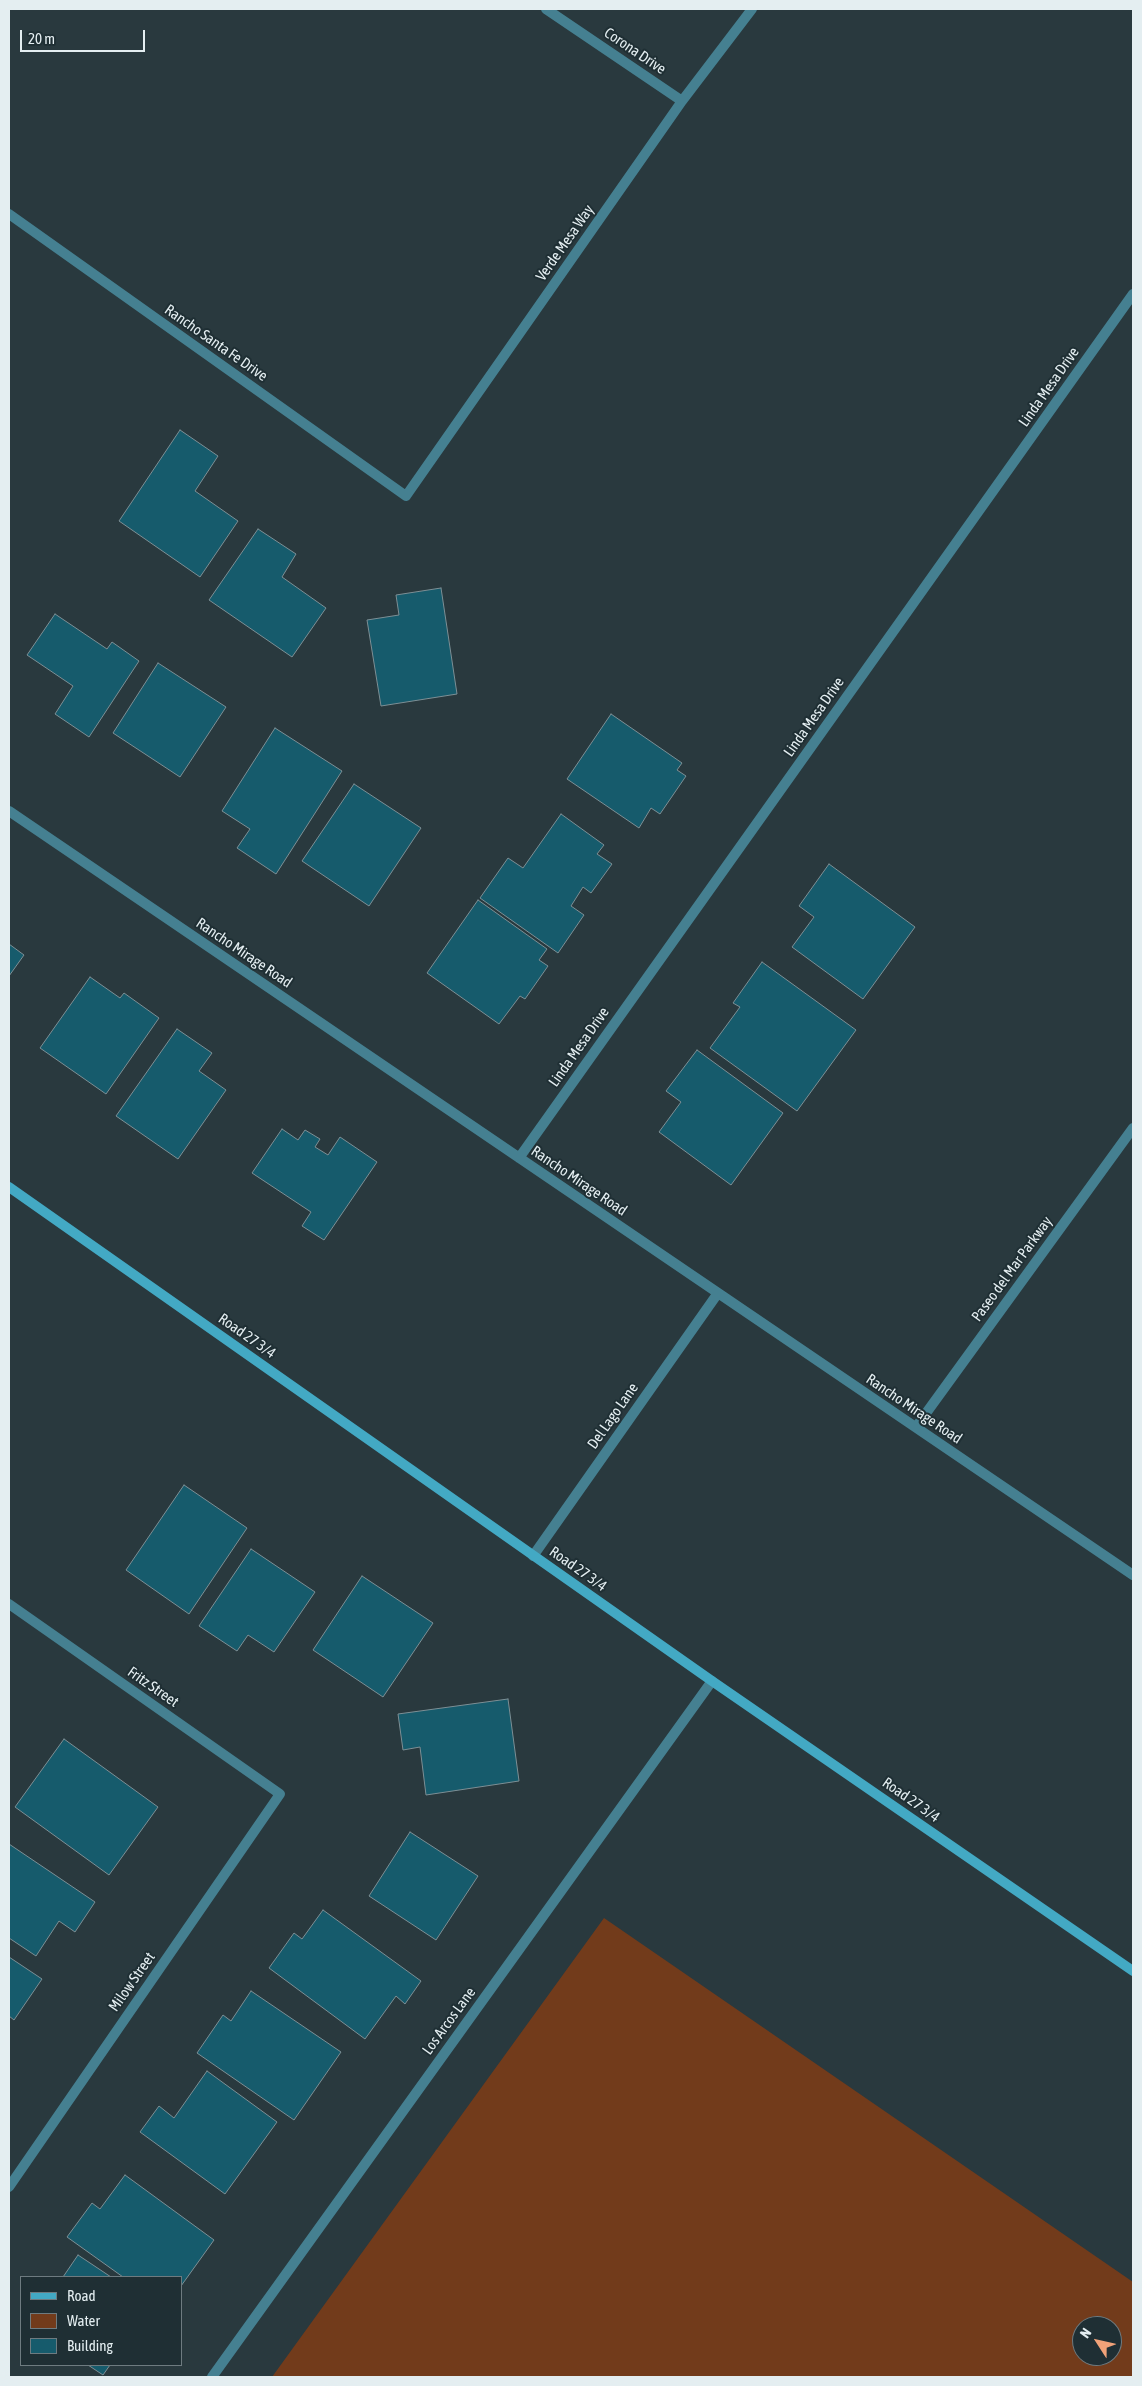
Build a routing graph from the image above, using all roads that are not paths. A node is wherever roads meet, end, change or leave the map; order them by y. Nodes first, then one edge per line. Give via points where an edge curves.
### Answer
1 (546, 9) edge
2 (752, 9) edge
3 (682, 101) junction
4 (9, 214) edge
5 (1133, 294) edge
6 (406, 496) joint
7 (9, 811) edge
8 (1133, 1128) edge
9 (519, 1158) junction
10 (9, 1187) edge
11 (718, 1293) junction
12 (916, 1428) junction
13 (533, 1556) junction
14 (1133, 1575) edge
15 (9, 1604) edge
16 (712, 1681) junction
17 (280, 1794) joint
18 (1133, 1971) edge
19 (9, 2187) edge
20 (212, 2377) edge

1 - 3 street, Corona Drive
2 - 3 street, Verde Mesa Way
3 - 6 street, Verde Mesa Way
4 - 6 street, Rancho Santa Fe Drive
5 - 9 street, Linda Mesa Drive
7 - 9 street, Rancho Mirage Road
8 - 12 street, Paseo del Mar Parkway
9 - 11 street, Rancho Mirage Road
10 - 13 street, Road 27 3/4
11 - 12 street, Rancho Mirage Road
11 - 13 street, Del Lago Lane
12 - 14 street, Rancho Mirage Road
13 - 16 street, Road 27 3/4
15 - 17 street, Fritz Street
16 - 18 street, Road 27 3/4
16 - 20 street, Los Arcos Lane
17 - 19 street, Milow Street

